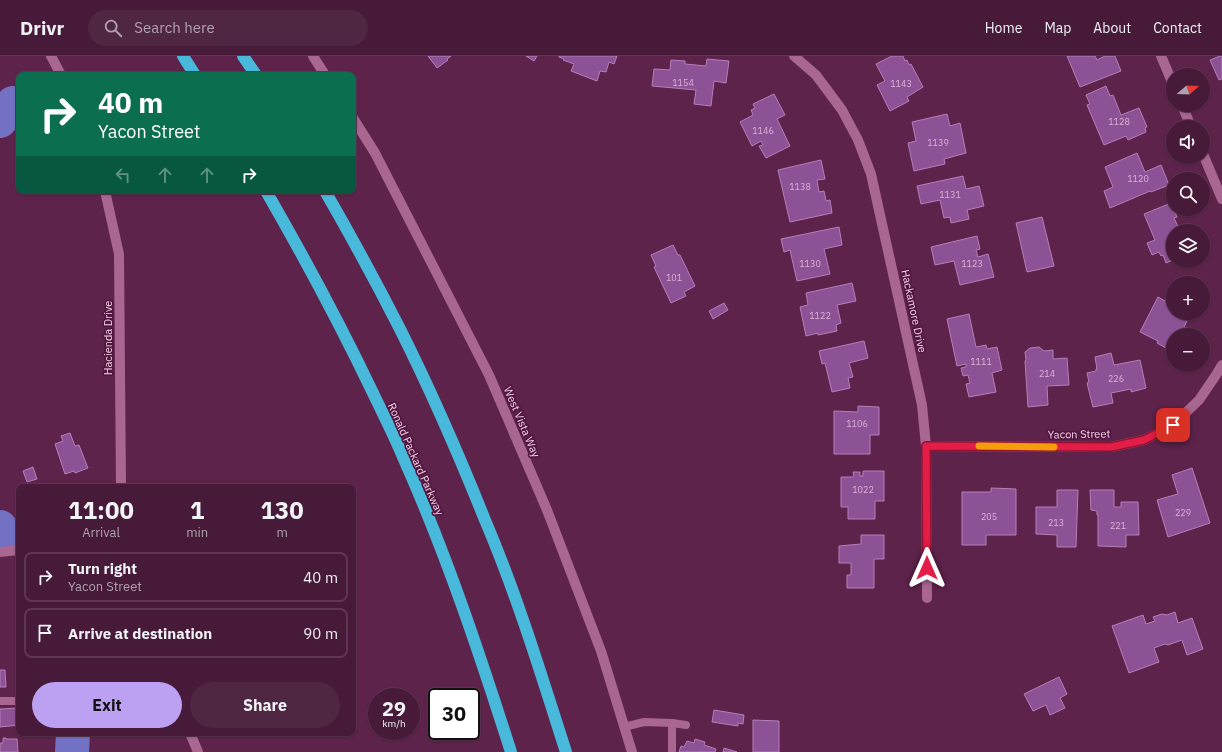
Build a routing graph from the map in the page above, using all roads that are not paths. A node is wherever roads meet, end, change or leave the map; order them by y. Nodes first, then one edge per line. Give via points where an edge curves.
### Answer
1 (51, 56) edge
2 (183, 56) edge
3 (243, 56) edge
4 (313, 56) edge
5 (794, 56) edge
6 (1161, 56) edge
7 (1166, 68) edge
8 (59, 72) edge
9 (193, 72) edge
10 (254, 72) edge
11 (324, 72) edge
12 (356, 123) edge
13 (1207, 164) edge
14 (106, 194) edge
15 (268, 194) edge
16 (327, 194) edge
17 (1222, 199) edge
18 (1222, 365) edge
19 (926, 446) junction
20 (121, 484) edge
21 (16, 550) edge
22 (0, 552) edge
23 (927, 598) dead end
24 (16, 700) edge
25 (0, 702) edge
26 (672, 723) junction
27 (686, 725) dead end
28 (624, 727) junction
29 (191, 736) edge
30 (198, 752) edge
31 (511, 752) edge
32 (566, 752) edge
33 (632, 752) edge
34 (672, 752) edge

1 - 8 main road
2 - 9 highway
3 - 10 highway
4 - 11 main road
5 - 19 main road, Hackamore Drive via 816,75 842,110 858,140 871,174 922,405
6 - 7 main road
12 - 28 main road, West Vista Way via 376,153 489,375 547,510 601,651
13 - 17 main road
14 - 20 main road, Hacienda Drive via 119,254
15 - 31 highway, Ronald Packard Parkway via 350,346 403,456 450,572
16 - 32 highway via 400,329 437,406 486,521 529,637
18 - 19 main road, Yacon Street via 1198,400 1173,425 1144,440 1111,447
19 - 23 main road, Hackamore Drive
21 - 22 main road
24 - 25 lane
26 - 27 lane
26 - 28 lane via 644,722
26 - 34 lane
28 - 33 main road, West Vista Way
29 - 30 main road

